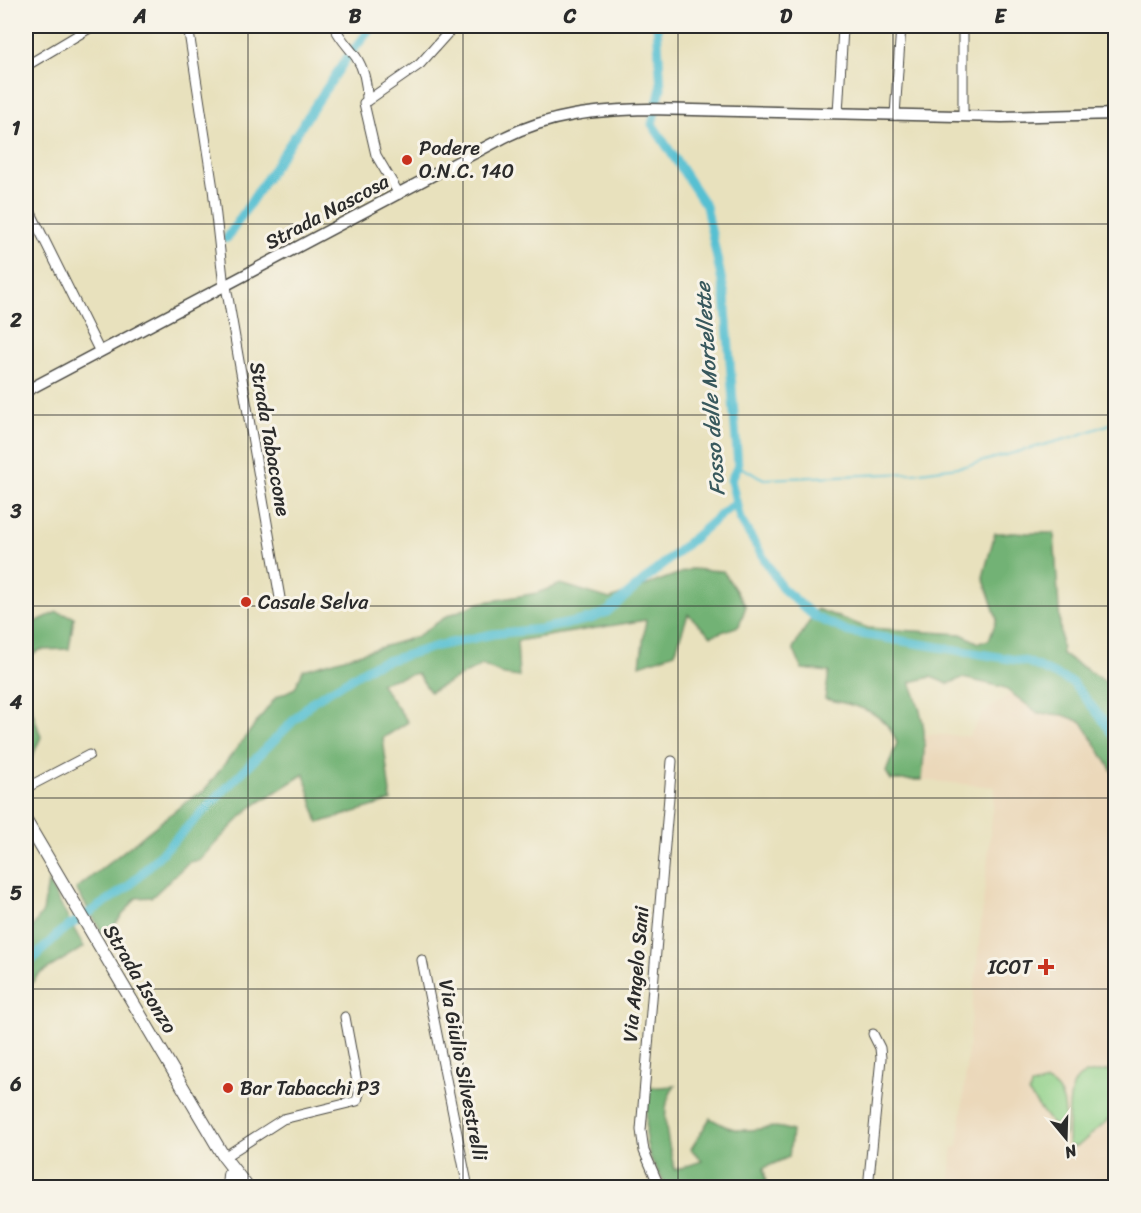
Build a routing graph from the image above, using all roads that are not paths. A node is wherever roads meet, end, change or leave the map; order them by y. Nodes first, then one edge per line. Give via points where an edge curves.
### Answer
1 (93, 26) edge
2 (188, 26) edge
3 (334, 26) edge
4 (454, 26) edge
5 (901, 26) edge
6 (963, 26) edge
7 (843, 28) dead end
8 (26, 66) edge
9 (368, 99) junction
10 (838, 113) junction
11 (1116, 114) edge
12 (895, 115) junction
13 (963, 116) junction
14 (399, 194) junction
15 (26, 203) edge
16 (225, 286) junction
17 (100, 352) junction
18 (26, 391) edge
19 (280, 598) dead end
20 (89, 756) dead end
21 (672, 761) dead end
22 (26, 788) edge
23 (26, 820) edge
24 (422, 960) dead end
25 (345, 1017) dead end
26 (873, 1034) dead end
27 (224, 1157) junction
28 (232, 1184) edge
29 (248, 1188) edge
30 (468, 1188) edge
31 (660, 1188) edge
32 (868, 1188) edge

1 - 8 street
2 - 16 street, Strada Tabaccone
3 - 9 street via 357,58
4 - 9 street via 420,64
5 - 12 street
6 - 13 street
7 - 10 street
9 - 14 street via 363,108 376,155
10 - 12 street, Strada Nascosa
10 - 14 street, Strada Nascosa via 667,109 582,112 540,122 508,136
11 - 13 street, Strada Nascosa
12 - 13 street, Strada Nascosa
14 - 16 street, Strada Nascosa
15 - 17 street
16 - 17 street, Strada Nascosa
16 - 19 street, Strada Tabaccone
17 - 18 street, Strada Nascosa
20 - 22 street
21 - 31 street, Via Angelo Sani via 641,1131 644,1151
23 - 27 main road, Strada Isonzo
24 - 30 street, Via Giulio Silvestrelli
25 - 27 street via 359,1093 357,1101 287,1117
26 - 32 street via 881,1058
27 - 28 main road
27 - 29 main road

